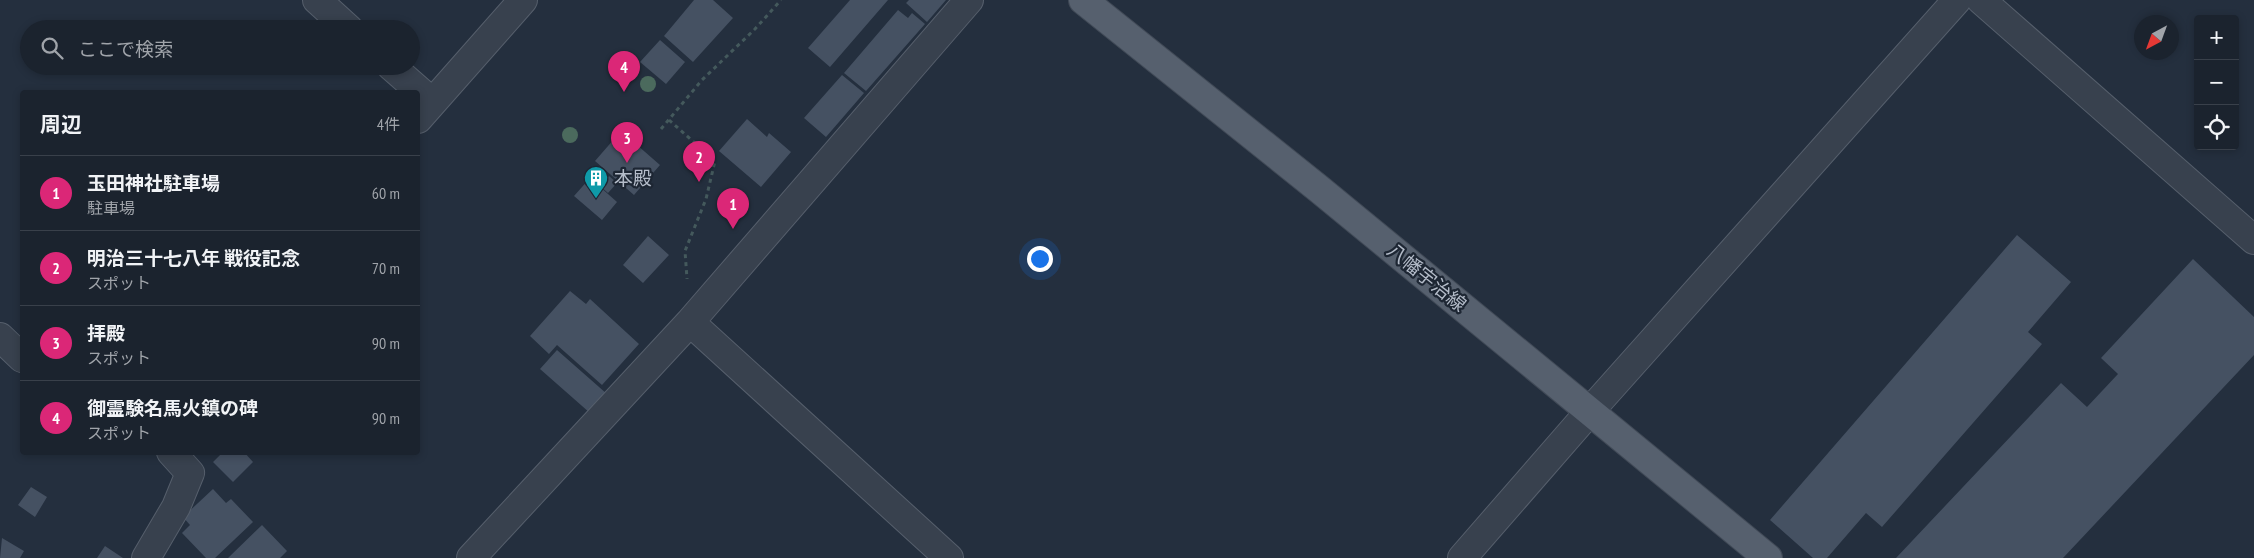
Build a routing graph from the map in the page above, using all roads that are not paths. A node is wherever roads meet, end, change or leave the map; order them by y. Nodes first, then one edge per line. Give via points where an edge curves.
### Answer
1 (317, 0) edge
2 (523, 0) edge
3 (969, 0) edge
4 (1083, 0) edge
5 (1957, 0) edge
6 (1981, 0) edge
7 (339, 20) edge
8 (398, 75) edge
9 (409, 90) edge
10 (424, 111) edge
11 (2254, 240) edge
12 (690, 322) junction
13 (0, 337) edge
14 (20, 356) edge
15 (1590, 411) junction
16 (174, 455) edge
17 (146, 558) edge
18 (472, 558) edge
19 (949, 558) edge
20 (1462, 558) edge
21 (1768, 558) edge

1 - 7 street
2 - 10 street
3 - 12 street
4 - 15 main road, 八幡宇治線
5 - 15 street
6 - 11 street
8 - 9 street
12 - 18 street
12 - 19 street
13 - 14 street
15 - 20 street
15 - 21 main road, 八幡宇治線
16 - 17 street via 190,473 176,507

